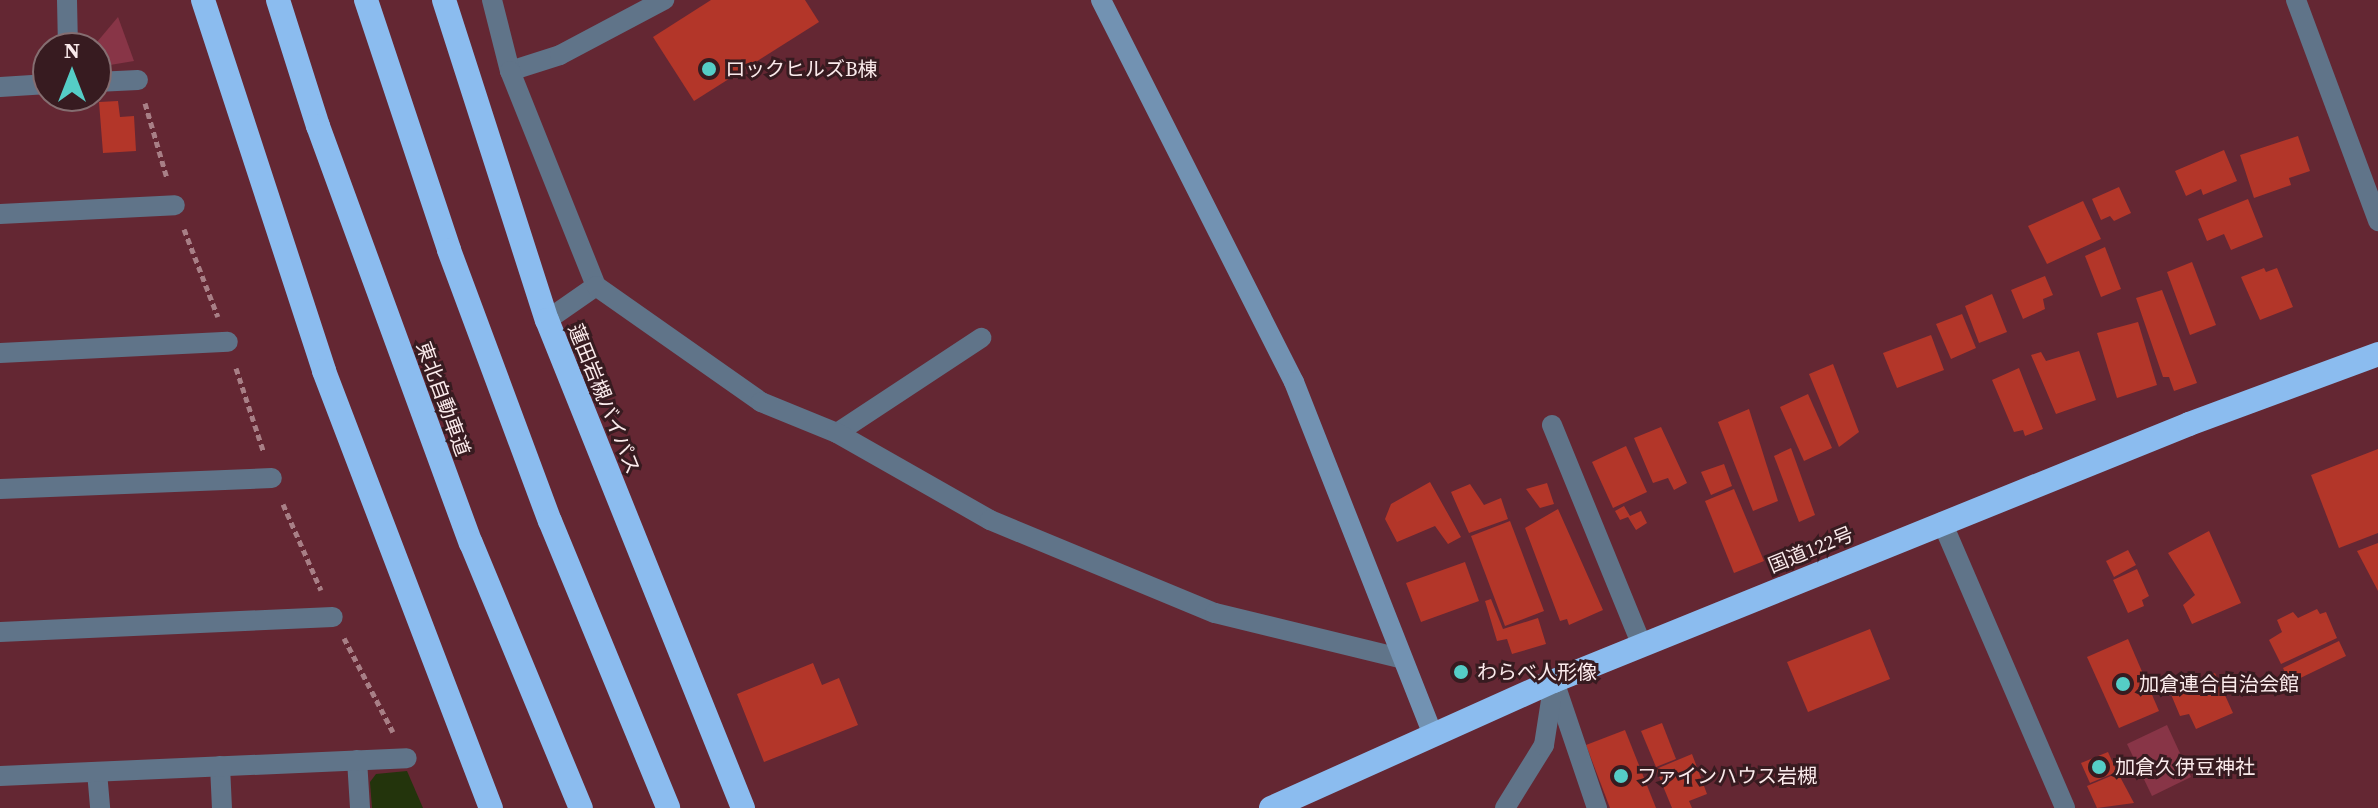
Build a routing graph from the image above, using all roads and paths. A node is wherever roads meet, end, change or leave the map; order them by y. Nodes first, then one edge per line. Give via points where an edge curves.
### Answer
1 (67, 0) edge
2 (203, 0) edge
3 (278, 0) edge
4 (366, 0) edge
5 (444, 0) edge
6 (492, 0) edge
7 (664, 0) edge
8 (1101, 0) edge
9 (2296, 0) edge
10 (68, 32) edge
11 (510, 71) junction
12 (138, 80) joint
13 (112, 81) edge
14 (32, 85) edge
15 (0, 87) edge
16 (175, 205) junction
17 (0, 214) edge
18 (2378, 221) edge
19 (596, 286) junction
20 (547, 320) junction
21 (981, 338) dead end
22 (228, 342) junction
23 (0, 353) edge
24 (2378, 354) edge
25 (1552, 425) dead end
26 (837, 433) junction
27 (272, 478) junction
28 (0, 489) edge
29 (1942, 522) junction
30 (333, 617) junction
31 (0, 632) edge
32 (1642, 645) junction
33 (1399, 658) junction
34 (1554, 681) junction
35 (1433, 735) junction
36 (407, 758) joint
37 (357, 760) junction
38 (220, 766) junction
39 (97, 772) junction
40 (0, 776) edge
41 (100, 808) edge
42 (222, 808) edge
43 (360, 808) edge
44 (491, 808) edge
45 (581, 808) edge
46 (668, 808) edge
47 (743, 808) edge
48 (1271, 808) edge
49 (1505, 808) edge
50 (1597, 808) edge
51 (2065, 808) edge

1 - 10 street
2 - 44 highway via 324,371
3 - 45 highway, 東北自動車道 via 318,126 471,543
4 - 46 highway via 449,250 550,521
5 - 20 highway, 蓮田岩槻バイパス
6 - 11 street
7 - 11 street via 560,55
8 - 33 street via 1294,382
9 - 18 street
11 - 19 street
12 - 13 street
12 - 16 path
14 - 15 street
16 - 17 street
16 - 22 path
19 - 20 street
19 - 26 street via 761,402
20 - 47 highway, 蓮田岩槻バイパス
21 - 26 street
22 - 23 street
22 - 27 path
24 - 29 highway, 国道122号
25 - 32 street
26 - 33 street via 990,520 1215,613
27 - 28 street
27 - 30 path
29 - 32 highway, 国道122号
29 - 51 street
30 - 31 street
30 - 36 path
32 - 34 highway, 国道122号
33 - 35 street
34 - 35 highway, 国道122号
34 - 49 street via 1544,745
34 - 50 street
35 - 48 highway, 国道122号
36 - 37 street
37 - 38 street
37 - 43 street
38 - 39 street
38 - 42 street
39 - 40 street
39 - 41 street

